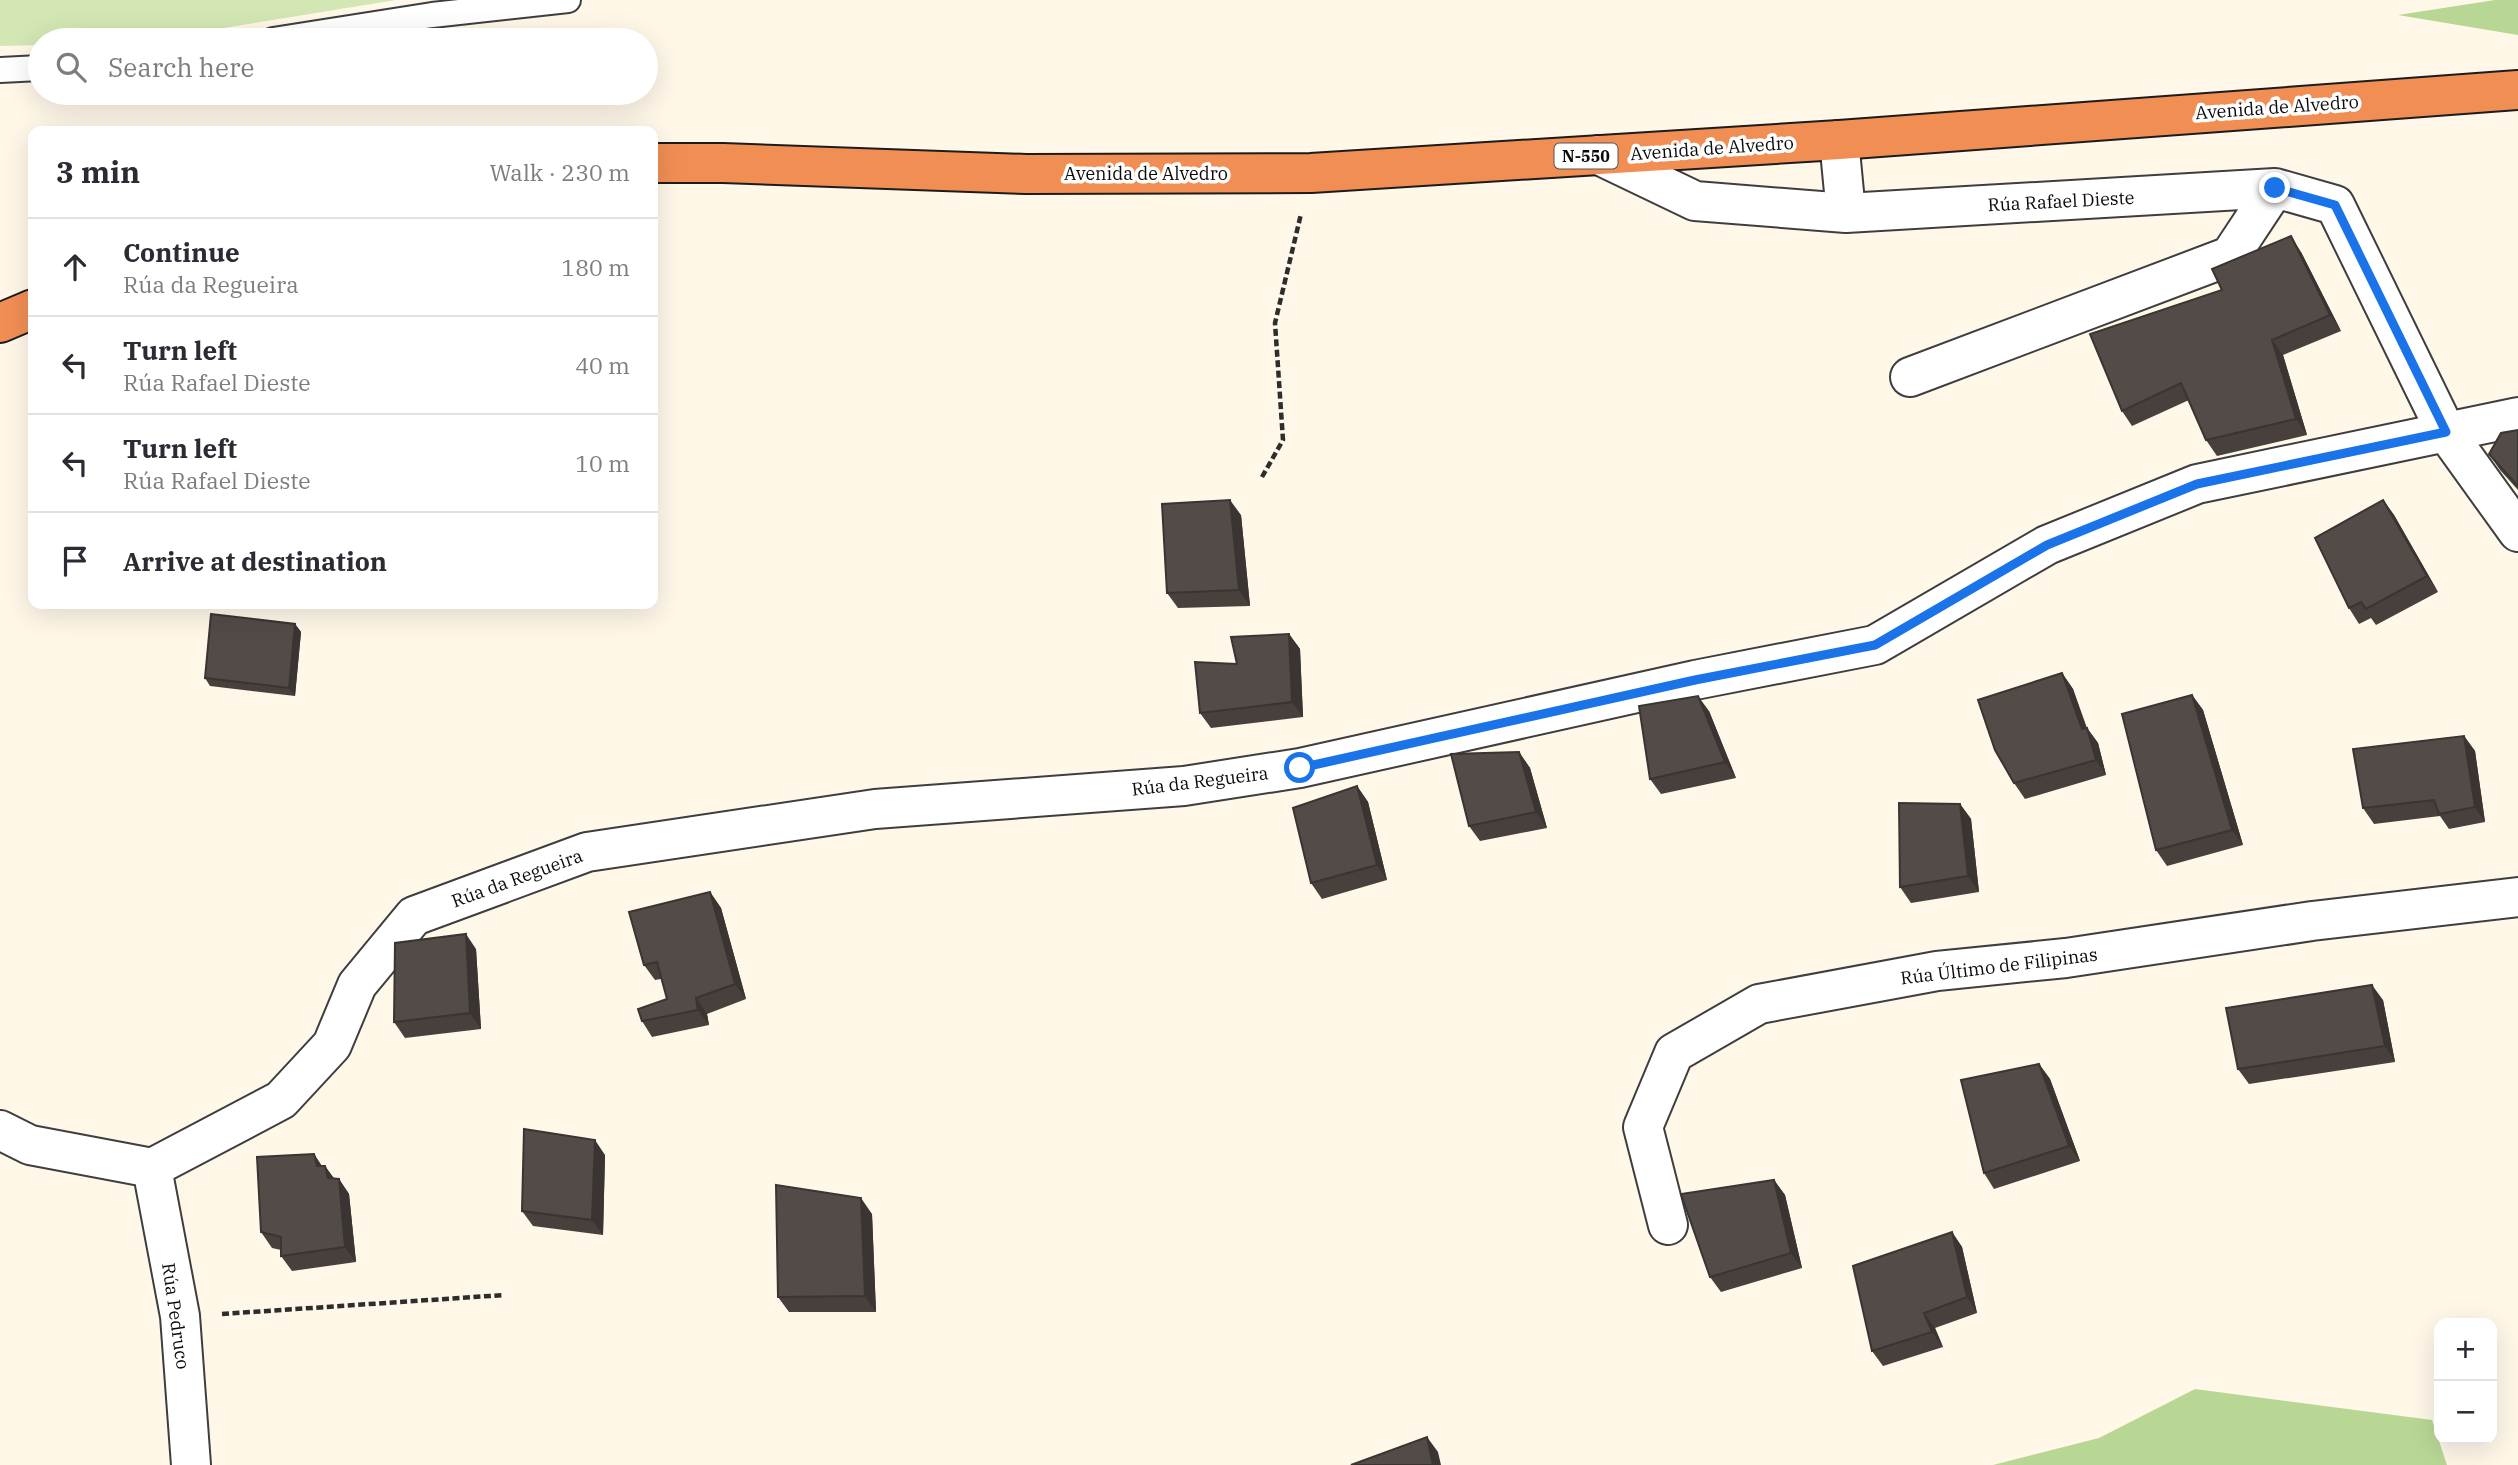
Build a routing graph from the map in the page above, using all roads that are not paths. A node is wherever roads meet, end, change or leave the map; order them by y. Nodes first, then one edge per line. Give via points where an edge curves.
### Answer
1 (568, 0) edge
2 (349, 28) edge
3 (28, 69) edge
4 (0, 70) edge
5 (2518, 90) edge
6 (1839, 140) junction
7 (1599, 155) junction
8 (658, 163) edge
9 (2275, 188) junction
10 (1846, 213) junction
11 (28, 311) edge
12 (0, 323) edge
13 (1910, 377) dead end
14 (2518, 417) edge
15 (2446, 432) junction
16 (2518, 532) edge
17 (2518, 897) edge
18 (0, 1130) edge
19 (152, 1168) junction
20 (1668, 1225) dead end
21 (191, 1465) edge

1 - 2 lane
3 - 4 lane
5 - 6 highway, Avenida de Alvedro / N-550
6 - 7 highway, Avenida de Alvedro / N-550
6 - 10 street
7 - 8 highway, Avenida de Alvedro / N-550 via 1311,173 1026,174
7 - 10 street, Rúa Rafael Dieste via 1695,201
9 - 10 street, Rúa Rafael Dieste
9 - 13 street via 2230,256
9 - 15 street, Rúa Rafael Dieste via 2335,205
11 - 12 highway
14 - 15 street, Rúa da Regueira
15 - 16 street, Rúa Rafael Dieste
15 - 19 street, Rúa da Regueira via 2197,484 2047,545 1875,645 1300,768 1184,786 875,809 587,852 414,916 357,985 332,1045 281,1100
17 - 20 street, Rúa Último de Filipinas via 1937,971 1759,1004 1674,1053 1643,1127
18 - 19 street via 30,1145
19 - 21 street, Rúa Pedruco via 180,1316

